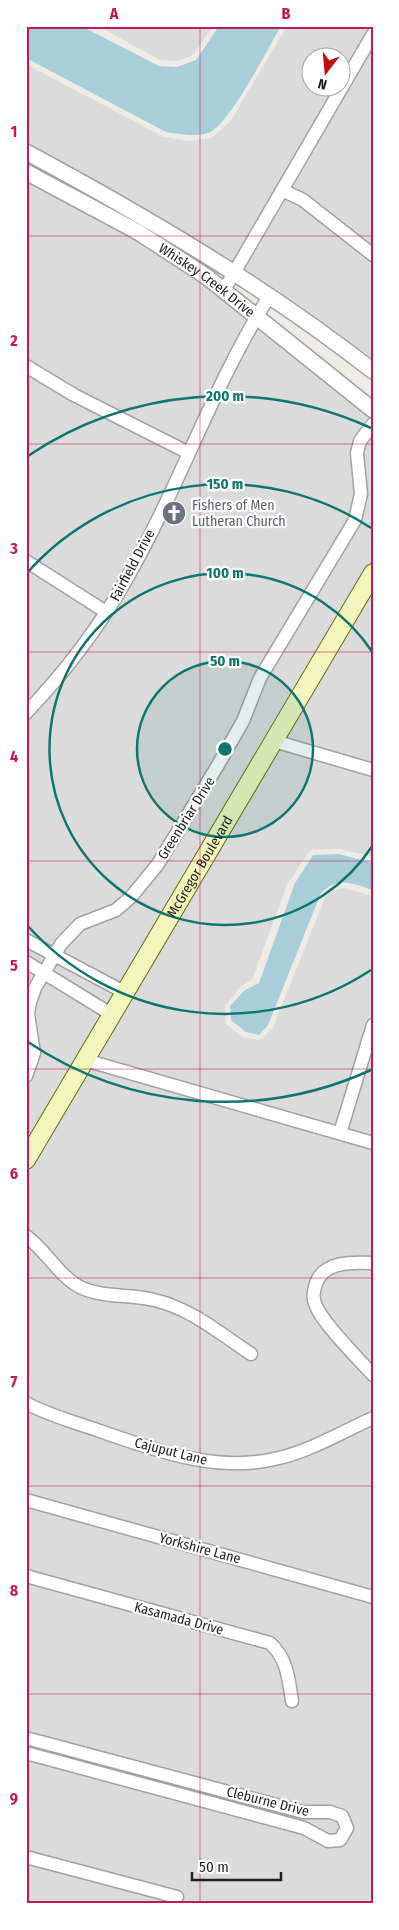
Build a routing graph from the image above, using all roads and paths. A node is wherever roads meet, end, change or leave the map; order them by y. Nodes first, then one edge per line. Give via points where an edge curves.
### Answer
1 (373, 34) edge
2 (26, 152) edge
3 (26, 172) edge
4 (282, 190) junction
5 (373, 255) edge
6 (234, 272) junction
7 (224, 290) junction
8 (270, 295) junction
9 (256, 316) junction
10 (26, 366) edge
11 (373, 371) edge
12 (373, 410) edge
13 (373, 424) edge
14 (189, 453) junction
15 (26, 561) edge
16 (373, 573) edge
17 (106, 612) junction
18 (26, 713) edge
19 (274, 741) junction
20 (373, 770) edge
21 (26, 940) edge
22 (55, 955) junction
23 (26, 962) edge
24 (45, 974) junction
25 (124, 992) junction
26 (112, 1014) junction
27 (373, 1025) edge
28 (85, 1060) junction
29 (26, 1076) edge
30 (340, 1134) junction
31 (373, 1143) edge
32 (26, 1160) edge
33 (26, 1236) edge
34 (373, 1263) edge
35 (251, 1354) dead end
36 (373, 1375) edge
37 (26, 1403) edge
38 (373, 1418) edge
39 (26, 1500) edge
40 (26, 1576) edge
41 (373, 1597) edge
42 (292, 1701) dead end
43 (26, 1738) edge
44 (49, 1744) junction
45 (26, 1753) edge
46 (45, 1758) junction
47 (26, 1857) edge
48 (177, 1897) dead end

1 - 4 street
2 - 6 street, Whiskey Creek Drive
3 - 7 street, Whiskey Creek Drive via 138,232 187,262
4 - 5 street via 303,200
4 - 6 street
6 - 7 street
6 - 8 street, Whiskey Creek Drive
7 - 9 street, Whiskey Creek Drive
8 - 9 street, Fairfield Drive
8 - 11 street, Whiskey Creek Drive
9 - 12 street, Whiskey Creek Drive
9 - 14 street, Fairfield Drive
10 - 14 street via 74,395
13 - 22 street, Greenbriar Drive via 360,441 357,453 361,494 349,532 260,678 218,765 158,864 131,897 116,910 80,924
14 - 17 street, Fairfield Drive via 127,579
15 - 17 street
16 - 19 main road, McGregor Boulevard
17 - 18 street, Fairfield Drive via 77,656
19 - 20 street
19 - 25 main road, McGregor Boulevard
21 - 22 street
22 - 24 street, Greenbriar Drive
22 - 25 street
23 - 24 street
24 - 26 street
24 - 29 street, Greenbriar Drive via 30,1002 28,1014 34,1053
25 - 26 main road, McGregor Boulevard
26 - 28 main road, McGregor Boulevard
27 - 30 street
28 - 30 street
28 - 32 main road, McGregor Boulevard
30 - 31 street
33 - 35 street via 81,1287 161,1302 196,1318
34 - 36 street via 326,1268 316,1279 313,1293 324,1319
37 - 38 street, Cajuput Lane via 156,1450 194,1459 244,1464 278,1459 318,1445
39 - 41 street, Yorkshire Lane
40 - 42 street, Kasamada Drive via 270,1643 280,1652 285,1663
43 - 44 street, Cleburne Drive
44 - 46 street
44 - 46 street, Cleburne Drive via 303,1812 330,1812 342,1816 347,1828 340,1840 328,1841 304,1828
45 - 46 street, Cleburne Drive
47 - 48 street

